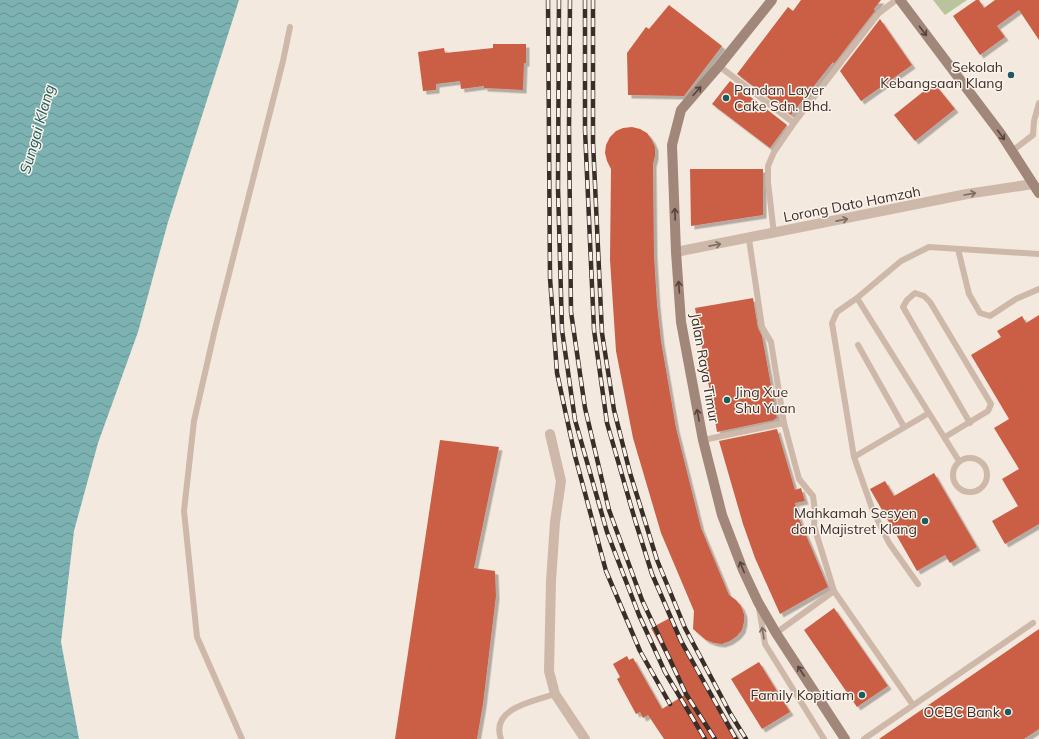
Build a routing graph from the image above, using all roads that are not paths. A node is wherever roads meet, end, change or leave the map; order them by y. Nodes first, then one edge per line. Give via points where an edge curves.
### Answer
1 (772, 0) edge
2 (896, 0) edge
3 (900, 0) edge
4 (290, 27) dead end
5 (719, 66) junction
6 (1039, 103) edge
7 (794, 123) junction
8 (1012, 151) junction
9 (1036, 188) edge
10 (774, 234) junction
11 (749, 239) junction
12 (958, 249) junction
13 (676, 252) junction
14 (1039, 254) edge
15 (1039, 290) edge
16 (857, 298) junction
17 (858, 345) dead end
18 (929, 413) junction
19 (784, 423) junction
20 (970, 423) junction
21 (904, 428) junction
22 (550, 434) dead end
23 (945, 437) junction
24 (703, 440) junction
25 (854, 457) junction
26 (959, 461) junction
27 (918, 584) dead end
28 (834, 591) junction
29 (758, 602) junction
30 (1034, 622) dead end
31 (776, 633) junction
32 (555, 694) junction
33 (913, 706) junction
34 (242, 739) edge
35 (502, 739) edge
36 (585, 739) edge
37 (824, 739) edge
38 (845, 739) edge
39 (864, 739) edge

1 - 5 main road, Jalan Raya Timur
2 - 7 lane via 879,13
3 -> 8 main road
4 - 34 lane via 216,322 194,421 184,511 197,637
5 - 7 lane
13 -> 5 main road, Jalan Raya Timur via 672,146 680,110
6 - 8 lane via 1033,135
7 - 10 lane via 774,152 768,166
8 - 9 main road
10 -> 9 street, Lorong Dato Hamzah via 967,194
10 - 11 street, Lorong Dato Hamzah
13 -> 11 street, Lorong Dato Hamzah
11 - 19 lane via 762,327 771,342
12 - 14 lane
12 - 15 lane via 969,294 980,313 990,316 1016,299
12 - 16 lane via 929,247 901,261
24 -> 13 main road, Jalan Raya Timur via 682,322
16 - 18 lane
16 - 25 lane via 837,312 832,323
17 - 21 lane
18 - 21 lane
18 - 23 lane
19 - 24 lane
19 - 28 lane via 799,479 813,496 814,526
20 - 20 lane via 903,307 915,293 924,296 930,302 991,404 988,411
20 - 23 lane
21 - 25 lane
22 - 32 street via 561,481 554,529 549,631 549,671
23 - 26 lane
29 -> 24 main road, Jalan Raya Timur via 722,515
25 - 27 lane via 873,511 889,543
26 - 26 lane via 964,458 975,458 984,465 986,481 979,490 968,492 957,487 952,471
28 - 31 lane
28 - 33 lane
29 - 31 main road, Jalan Raya Timur
37 -> 29 lane via 765,644
30 - 33 lane
38 -> 31 main road, Jalan Raya Timur
32 - 35 lane via 510,711 500,724 499,733
32 - 36 street
33 - 39 lane

